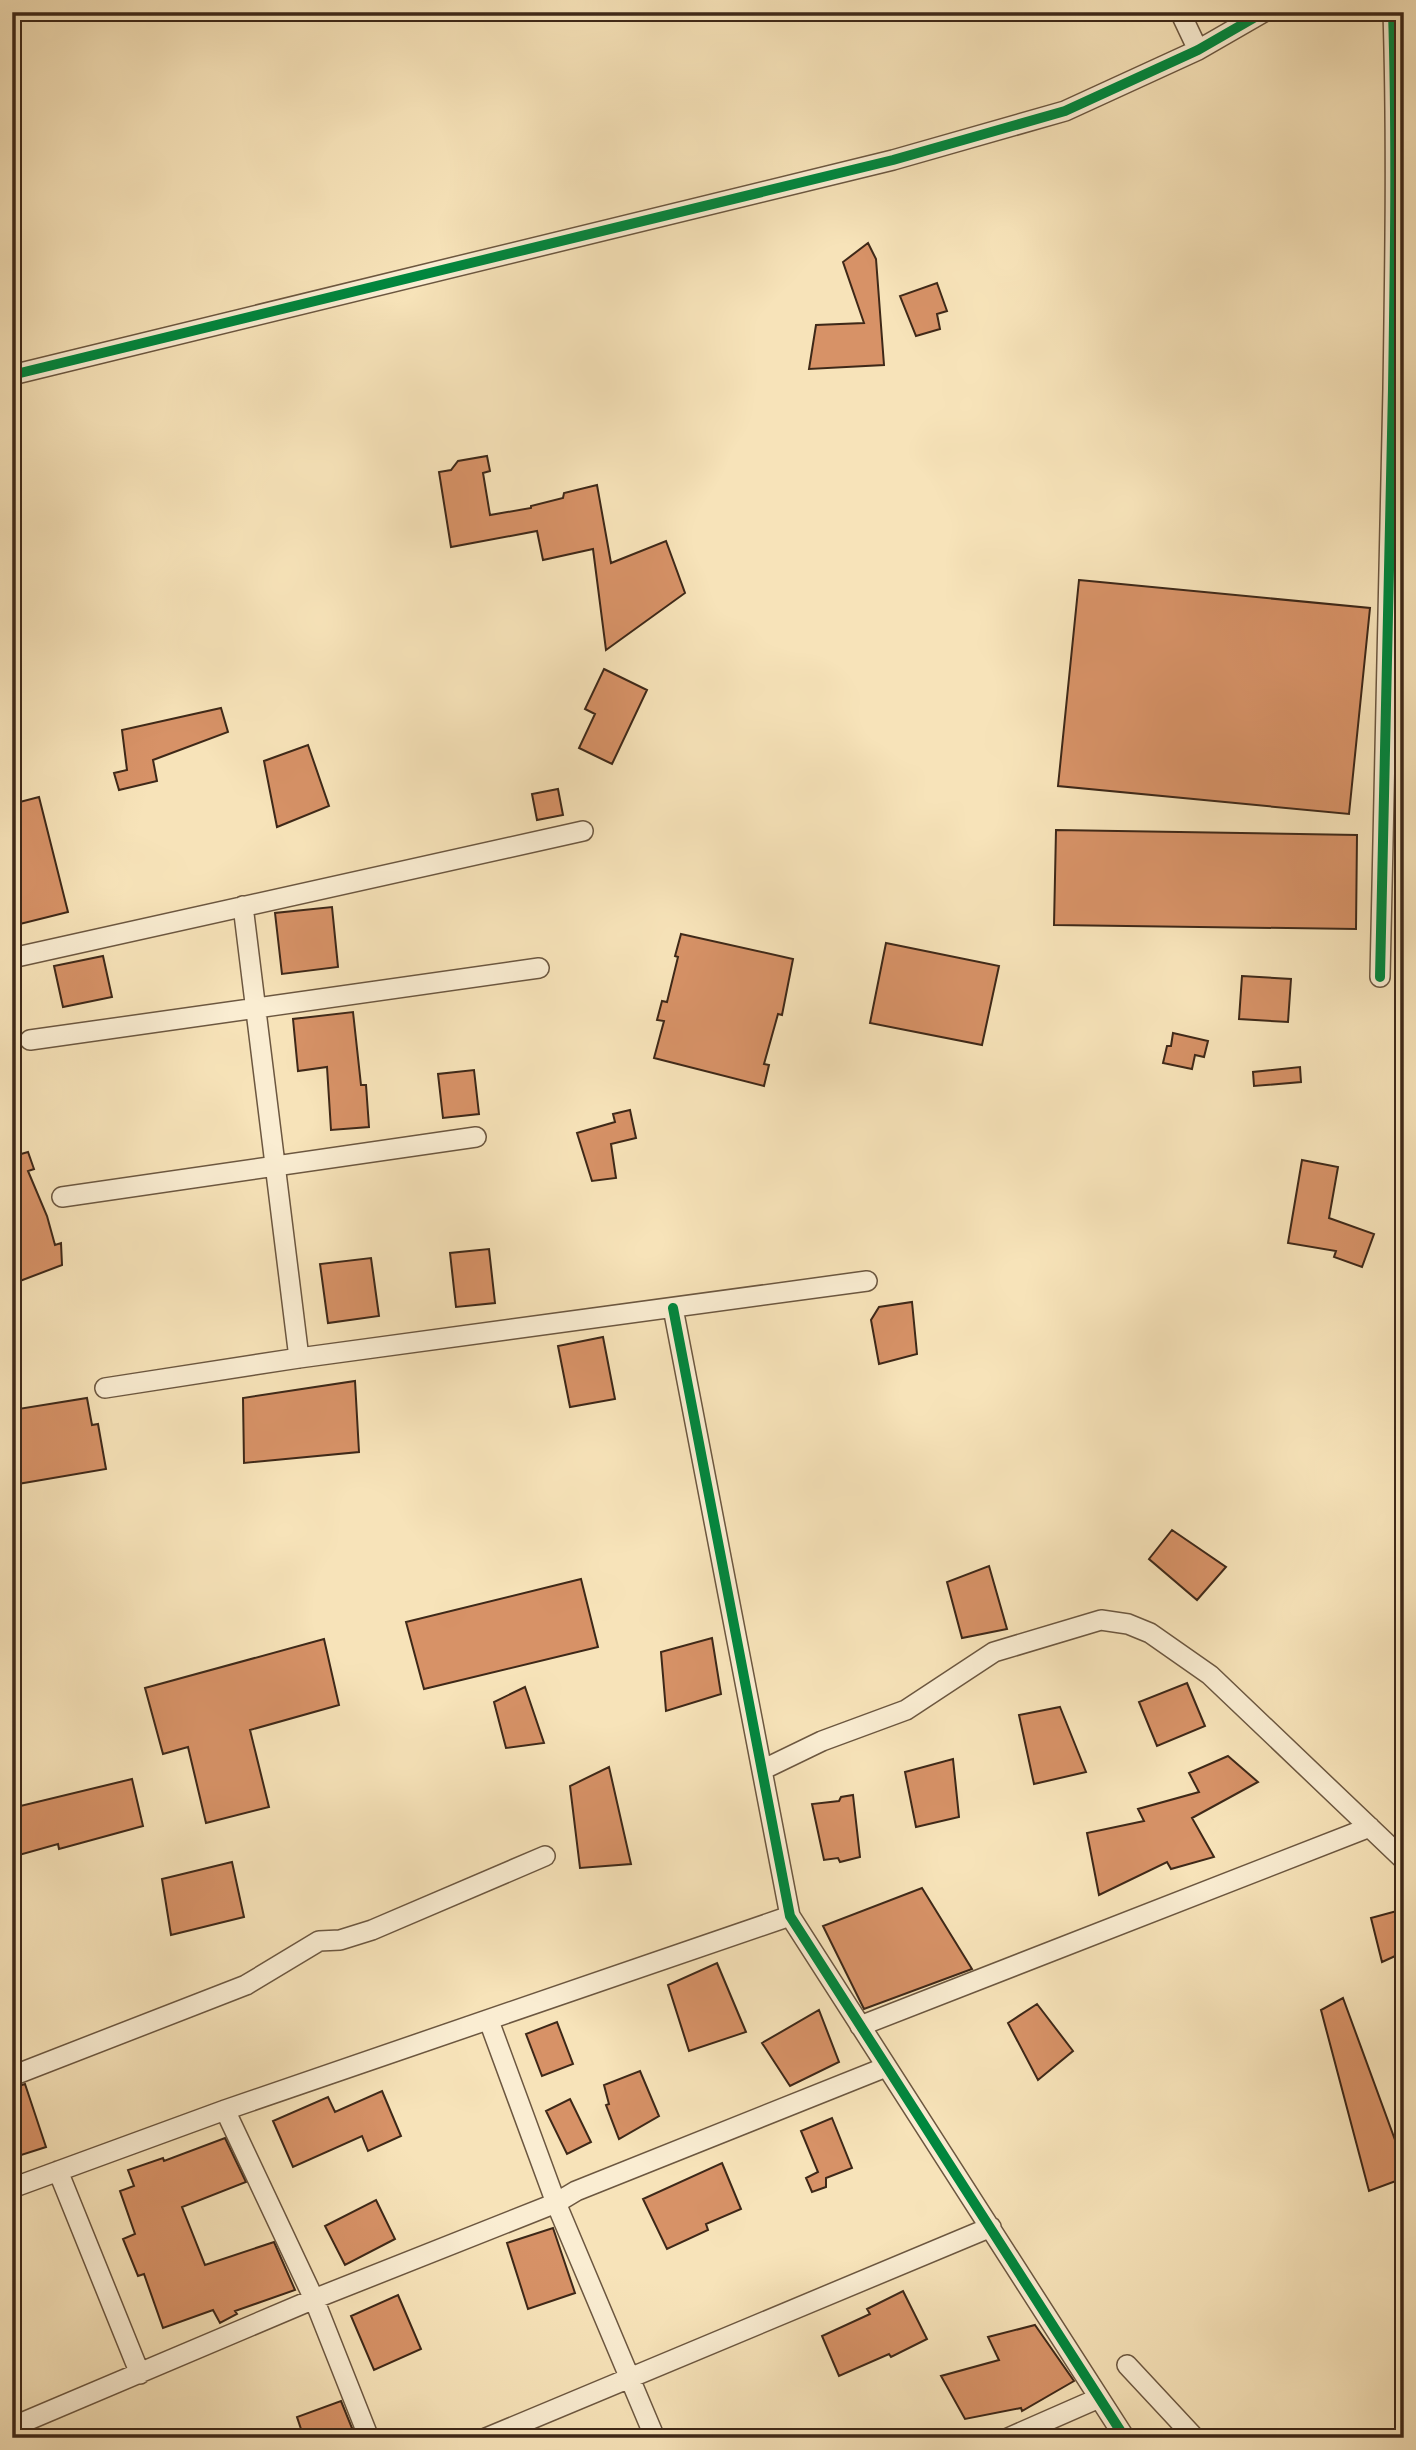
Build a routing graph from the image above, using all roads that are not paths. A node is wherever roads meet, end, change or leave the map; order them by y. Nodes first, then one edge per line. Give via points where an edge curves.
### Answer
1 (1180, 12) edge
2 (1264, 12) edge
3 (1393, 12) edge
4 (1198, 50) junction
5 (12, 375) edge
6 (583, 831) dead end
7 (243, 906) junction
8 (12, 958) edge
9 (539, 968) dead end
10 (1380, 977) dead end
11 (255, 1007) junction
12 (30, 1040) dead end
13 (476, 1137) dead end
14 (276, 1168) junction
15 (62, 1197) dead end
16 (867, 1282) dead end
17 (673, 1308) junction
18 (299, 1358) junction
19 (105, 1388) dead end
20 (762, 1770) junction
21 (1370, 1827) junction
22 (545, 1856) dead end
23 (1404, 1860) edge
24 (790, 1916) junction
25 (489, 2021) junction
26 (860, 2026) junction
27 (886, 2067) junction
28 (12, 2076) edge
29 (225, 2110) junction
30 (58, 2171) junction
31 (12, 2188) edge
32 (556, 2203) junction
33 (991, 2227) junction
34 (314, 2299) junction
35 (1127, 2365) dead end
36 (141, 2374) junction
37 (629, 2376) junction
38 (1099, 2398) junction
39 (12, 2427) edge
40 (369, 2438) edge
41 (486, 2438) edge
42 (655, 2438) edge
43 (1008, 2438) edge
44 (1125, 2438) edge
45 (1195, 2438) edge

1 - 4 street
2 - 4 street
3 - 10 street via 1394,338
4 - 5 street via 1065,111 893,160
6 - 7 street
7 - 8 street
7 - 11 street
9 - 11 street
11 - 12 street
11 - 14 street
13 - 14 street
14 - 15 street
14 - 18 street
16 - 17 street
17 - 18 street
17 - 20 street
18 - 19 street
20 - 21 street via 822,1741 906,1710 994,1652 1101,1620 1150,1633 1210,1675
20 - 24 street
21 - 23 street
21 - 26 street
22 - 28 street via 372,1930 318,1941 246,1985
24 - 25 street
24 - 26 street
25 - 29 street
25 - 32 street
26 - 27 street
27 - 32 street
27 - 33 street
29 - 30 street
29 - 34 street
30 - 31 street
30 - 36 street
32 - 34 street
32 - 37 street
33 - 37 street
33 - 38 street
34 - 36 street
34 - 40 street
35 - 45 street
36 - 39 street
37 - 41 street
37 - 42 street
38 - 43 street
38 - 44 street

